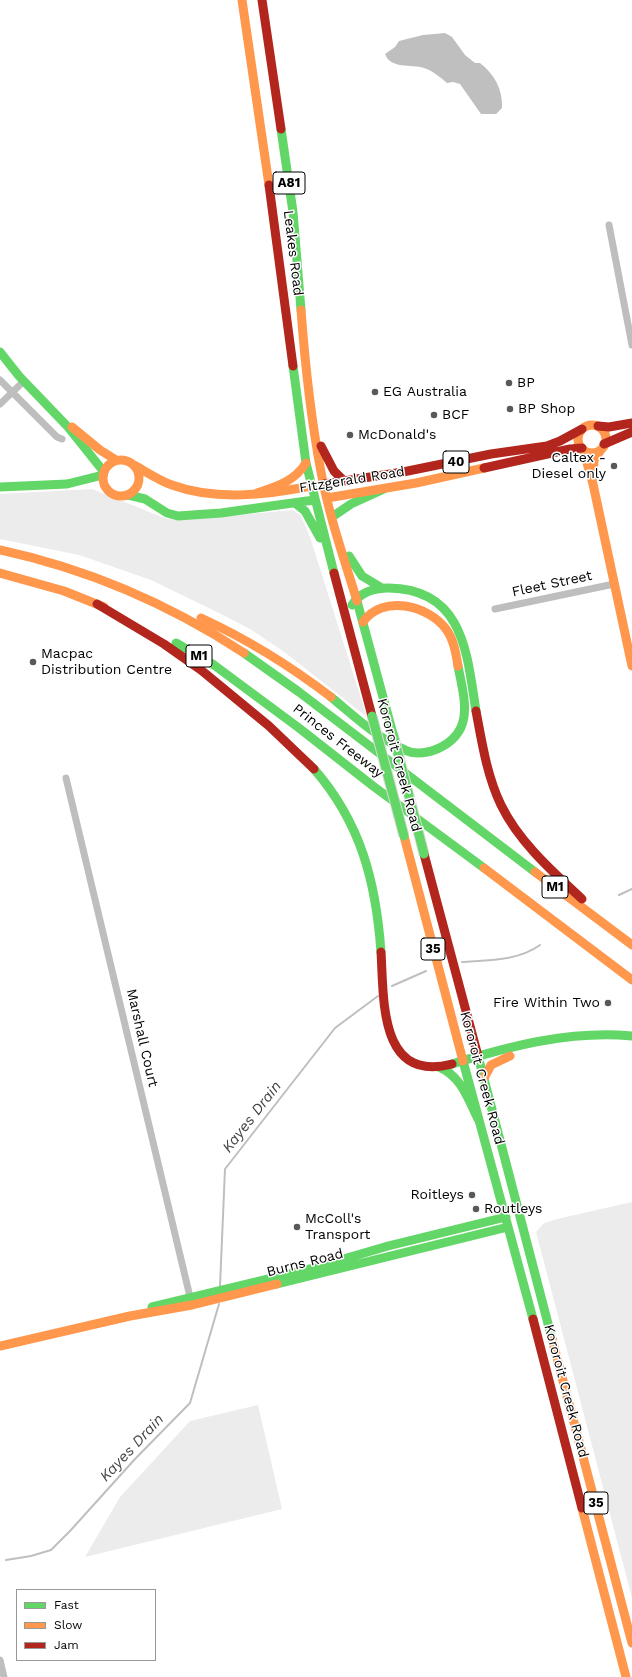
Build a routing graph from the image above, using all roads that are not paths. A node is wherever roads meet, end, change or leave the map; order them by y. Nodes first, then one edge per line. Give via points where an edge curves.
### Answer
1 (242, 0) edge
2 (262, 0) edge
3 (609, 225) dead end
4 (632, 345) edge
5 (0, 352) edge
6 (0, 380) edge
7 (24, 381) junction
8 (12, 392) junction
9 (0, 404) edge
10 (56, 414) junction
11 (632, 423) edge
12 (598, 426) junction
13 (582, 428) junction
14 (632, 432) edge
15 (315, 433) junction
16 (62, 439) dead end
17 (603, 446) junction
18 (582, 449) junction
19 (116, 460) junction
20 (306, 463) junction
21 (134, 465) junction
22 (104, 473) junction
23 (344, 481) junction
24 (324, 484) junction
25 (593, 484) junction
26 (311, 486) junction
27 (0, 487) edge
28 (384, 489) junction
29 (257, 493) junction
30 (128, 495) junction
31 (327, 498) junction
32 (314, 500) junction
33 (295, 503) junction
34 (332, 517) junction
35 (340, 542) junction
36 (0, 550) edge
37 (327, 550) junction
38 (68, 568) junction
39 (0, 573) edge
40 (614, 584) junction
41 (382, 588) junction
42 (356, 598) junction
43 (97, 604) junction
44 (495, 609) dead end
45 (363, 622) junction
46 (353, 639) junction
47 (632, 666) edge
48 (66, 778) dead end
49 (632, 938) edge
50 (632, 945) edge
51 (632, 980) edge
52 (632, 1036) edge
53 (533, 1044) junction
54 (478, 1056) junction
55 (462, 1061) junction
56 (439, 1067) junction
57 (484, 1078) junction
58 (478, 1119) junction
59 (506, 1217) junction
60 (521, 1219) junction
61 (508, 1227) junction
62 (463, 1228) junction
63 (462, 1238) junction
64 (332, 1267) junction
65 (191, 1301) junction
66 (0, 1346) edge
67 (577, 1432) junction
68 (563, 1435) junction
69 (614, 1574) junction
70 (600, 1578) junction
71 (632, 1643) edge
72 (0, 1660) edge
73 (4, 1677) edge
74 (626, 1677) edge

1 - 20 main road, Leakes Road / A81
2 - 15 main road, Leakes Road / A81 via 293,212 303,338
3 - 4 street
5 - 7 main road
6 - 8 street
7 - 8 street
7 - 10 main road
8 - 9 street
8 - 16 street
10 - 19 main road
10 - 22 main road
11 - 12 main road, 40
12 - 13 main road, 40
12 - 17 main road via 604,432
13 - 18 main road via 578,436
13 - 23 main road, Fitzgerald Road / 40 via 547,446
14 - 17 main road, 40
15 - 23 main road via 334,470
15 - 24 main road, Leakes Road / A81
17 - 18 main road, 40 via 596,452
17 - 25 main road via 594,460
18 - 25 main road
18 - 28 main road, Fitzgerald Road / 40 via 570,449
19 - 21 main road via 126,460
19 - 22 main road via 109,464
20 - 26 main road, Leakes Road / A81
20 - 29 main road via 296,475
21 - 29 main road, Fitzgerald Road via 172,485 196,491
21 - 30 main road via 139,472 139,481
22 - 27 main road via 73,483
22 - 30 main road via 105,486 111,493 119,496
23 - 24 main road, Fitzgerald Road / 40
24 - 26 main road, Fitzgerald Road
24 - 31 main road, Kororoit Creek Road
25 - 40 main road
26 - 29 main road, Fitzgerald Road
26 - 32 main road, Kororoit Creek Road
28 - 31 main road, Fitzgerald Road / 40
28 - 34 main road via 351,504
30 - 33 main road, Fitzgerald Road via 145,499 166,513 178,516
31 - 32 main road, Fitzgerald Road
31 - 34 main road, Kororoit Creek Road / 35
32 - 33 main road, Fitzgerald Road
32 - 37 main road, Kororoit Creek Road / 35
33 - 37 main road via 305,511
34 - 35 main road, Kororoit Creek Road / 35
35 - 41 main road via 362,576
35 - 42 main road, Kororoit Creek Road / 35
36 - 38 main road, Princes Freeway / M1
37 - 46 main road, Kororoit Creek Road / 35
38 - 45 main road via 164,602 249,641 289,666 365,724 406,751 420,753 446,745 460,730 467,709 454,650 447,631 427,612 407,605 385,608 368,615
38 - 50 main road, Princes Freeway / M1 via 174,611 256,661
39 - 43 main road, Princes Freeway / M1 via 58,589
40 - 44 street, Fleet Street
40 - 47 main road
41 - 42 main road via 368,591
41 - 49 main road via 404,589 426,596 452,618 464,642 487,769 508,817 537,856 585,901
42 - 45 main road, Kororoit Creek Road / 35
42 - 46 main road via 351,610
43 - 51 main road, Princes Freeway / M1 via 164,636 214,665
43 - 56 main road via 203,672 294,746 332,790 360,842 373,883 391,1040 408,1059 423,1066
45 - 54 main road, Kororoit Creek Road / 35, bridge
46 - 55 main road, Kororoit Creek Road / 35, bridge
48 - 65 street, Marshall Court
52 - 53 main road via 592,1034
53 - 54 main road
53 - 57 main road via 491,1065
54 - 55 main road
54 - 57 main road, Kororoit Creek Road / 35
55 - 56 main road
55 - 58 main road, Kororoit Creek Road / 35
56 - 58 main road via 453,1075
57 - 60 main road, Kororoit Creek Road / 35
58 - 59 main road, Kororoit Creek Road / 35
59 - 60 main road
59 - 61 main road, Kororoit Creek Road / 35
59 - 62 main road, Burns Road
60 - 61 main road, Burns Road
60 - 67 main road, Kororoit Creek Road / 35
61 - 63 main road, Burns Road
61 - 68 main road, Kororoit Creek Road / 35
62 - 63 main road
62 - 64 main road, Burns Road via 388,1246
63 - 64 main road, Burns Road
64 - 65 main road, Burns Road via 269,1280
65 - 66 main road, Burns Road via 157,1312
67 - 68 main road
67 - 69 main road, Kororoit Creek Road / 35
68 - 70 main road, Kororoit Creek Road / 35
69 - 70 main road
69 - 71 main road, Kororoit Creek Road / 35
70 - 74 main road, Kororoit Creek Road / 35
72 - 73 street

